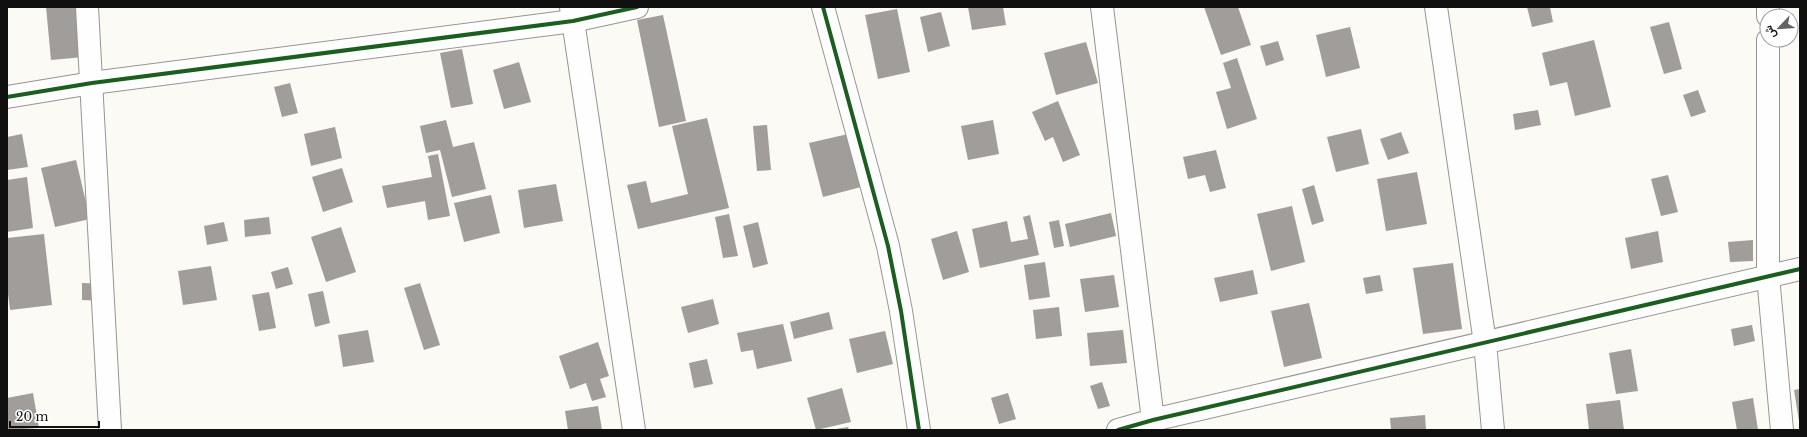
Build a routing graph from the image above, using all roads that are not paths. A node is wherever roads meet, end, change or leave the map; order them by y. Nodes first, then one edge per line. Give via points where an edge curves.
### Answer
1 (87, 7) edge
2 (637, 7) edge
3 (823, 7) edge
4 (1102, 7) edge
5 (1436, 7) edge
6 (572, 14) edge
7 (1768, 48) edge
8 (92, 83) junction
9 (7, 97) edge
10 (1800, 269) edge
11 (1768, 276) junction
12 (1484, 343) junction
13 (1153, 420) junction
14 (110, 430) edge
15 (634, 430) edge
16 (919, 430) edge
17 (1118, 430) edge
18 (1493, 430) edge
19 (1782, 430) edge

1 - 8 street
2 - 6 street
3 - 16 street via 888,246 901,311
4 - 13 street
5 - 12 street
6 - 8 street
6 - 15 street
7 - 11 street
8 - 9 street
8 - 14 street
10 - 11 street
11 - 12 street
11 - 19 street
12 - 13 street
12 - 18 street
13 - 17 street

